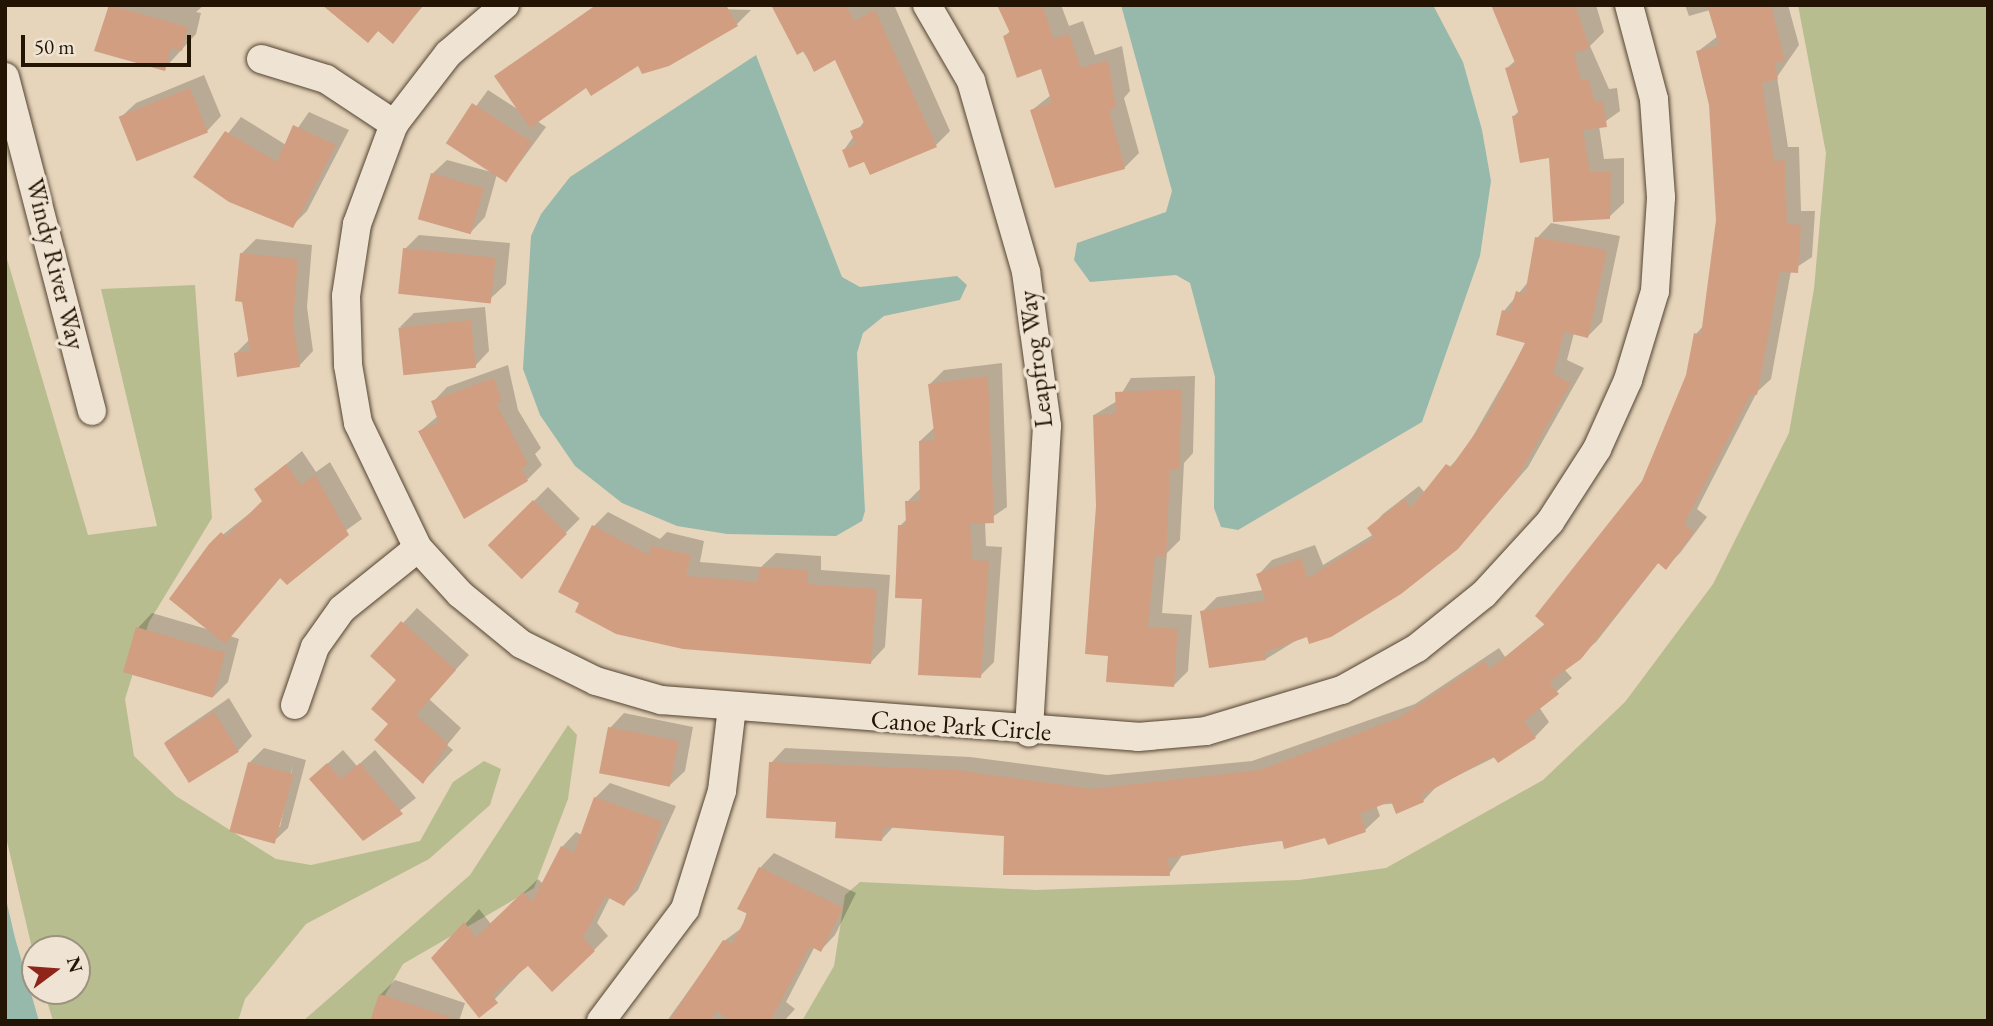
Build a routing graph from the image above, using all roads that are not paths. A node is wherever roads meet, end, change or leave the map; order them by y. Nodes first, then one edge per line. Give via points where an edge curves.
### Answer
1 (505, 5) edge
2 (927, 5) edge
3 (1629, 5) edge
4 (261, 59) dead end
5 (5, 77) edge
6 (394, 124) junction
7 (92, 411) dead end
8 (418, 548) junction
9 (295, 705) dead end
10 (732, 708) junction
11 (1029, 732) junction
12 (601, 1021) edge

1 - 6 street, Canoe Park Circle via 448,54
2 - 11 street, Leapfrog Way via 971,81 1030,298 1047,426
3 - 11 street, Canoe Park Circle via 1654,99 1661,197 1655,291 1628,380 1597,449 1550,523 1484,594 1426,641 1342,690 1206,732 1138,737
4 - 6 street via 326,79
5 - 7 street, Windy River Way
6 - 8 street, Canoe Park Circle via 357,224 346,296 348,365 358,423
8 - 9 street via 342,609 315,647
8 - 10 street, Canoe Park Circle via 460,594 521,644 596,681 661,700
10 - 11 street, Canoe Park Circle
10 - 12 street via 722,791 685,909

